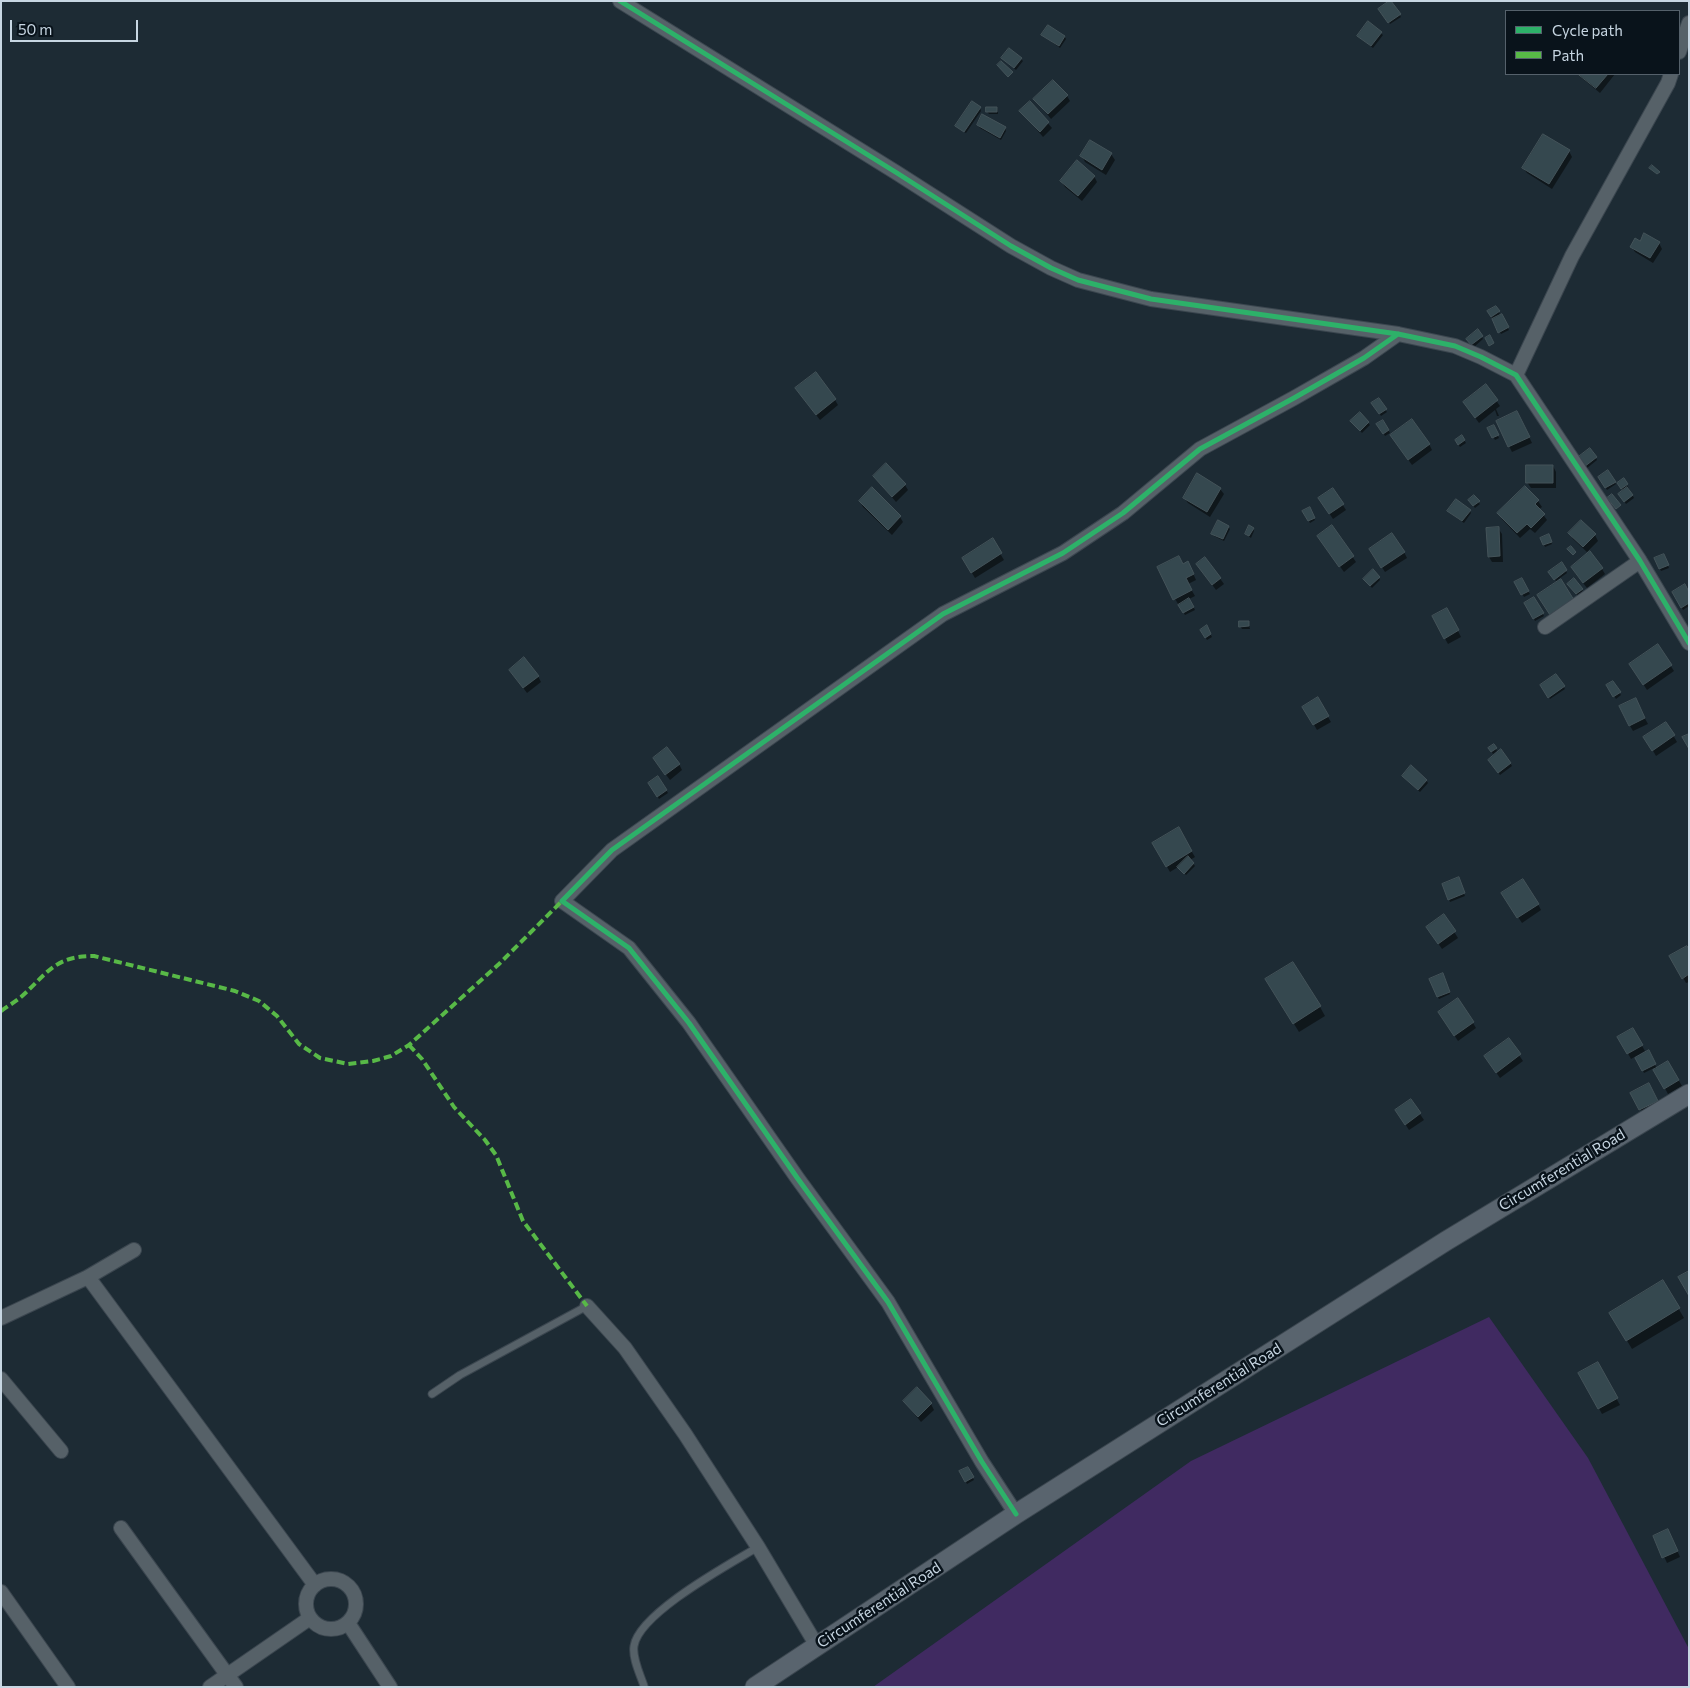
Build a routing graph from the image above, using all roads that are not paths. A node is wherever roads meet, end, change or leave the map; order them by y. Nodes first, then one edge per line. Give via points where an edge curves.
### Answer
1 (620, 1) edge
2 (1689, 23) edge
3 (1680, 49) edge
4 (1671, 75) edge
5 (1398, 334) junction
6 (1516, 375) junction
7 (1640, 561) junction
8 (1545, 627) dead end
9 (1689, 643) edge
10 (1689, 1094) edge
11 (134, 1250) dead end
12 (88, 1277) junction
13 (587, 1306) joint
14 (1, 1318) edge
15 (1, 1379) edge
16 (432, 1394) dead end
17 (61, 1452) dead end
18 (1016, 1514) junction
19 (121, 1528) dead end
20 (758, 1547) junction
21 (315, 1585) junction
22 (1, 1592) edge
23 (310, 1618) junction
24 (348, 1623) junction
25 (817, 1646) junction
26 (227, 1674) junction
27 (644, 1686) edge
28 (68, 1687) edge
29 (210, 1687) edge
30 (236, 1687) edge
31 (390, 1687) edge
32 (755, 1687) edge

1 - 5 street via 1012,246 1078,280 1151,299
2 - 3 street
4 - 6 street via 1572,256
5 - 6 street via 1455,346
5 - 18 street via 1364,358 1200,449 1123,513 1063,553 943,614 612,850 562,901 629,948 689,1022 888,1302
6 - 7 street
7 - 8 street
7 - 9 street
10 - 18 main road, Circumferential Road via 1446,1241
11 - 12 street
12 - 14 street
12 - 21 street
13 - 16 lane via 460,1375
13 - 20 street via 625,1348
15 - 17 street
18 - 25 main road, Circumferential Road
19 - 26 street
20 - 25 street
20 - 27 lane via 698,1584 652,1618 639,1633 634,1646
21 - 23 street via 308,1594 306,1606
21 - 24 street via 326,1579 340,1580 350,1588 356,1599 355,1612
22 - 28 street
23 - 24 street via 321,1627 335,1629
23 - 26 street
24 - 31 street
25 - 32 main road, Circumferential Road
26 - 29 street
26 - 30 street

